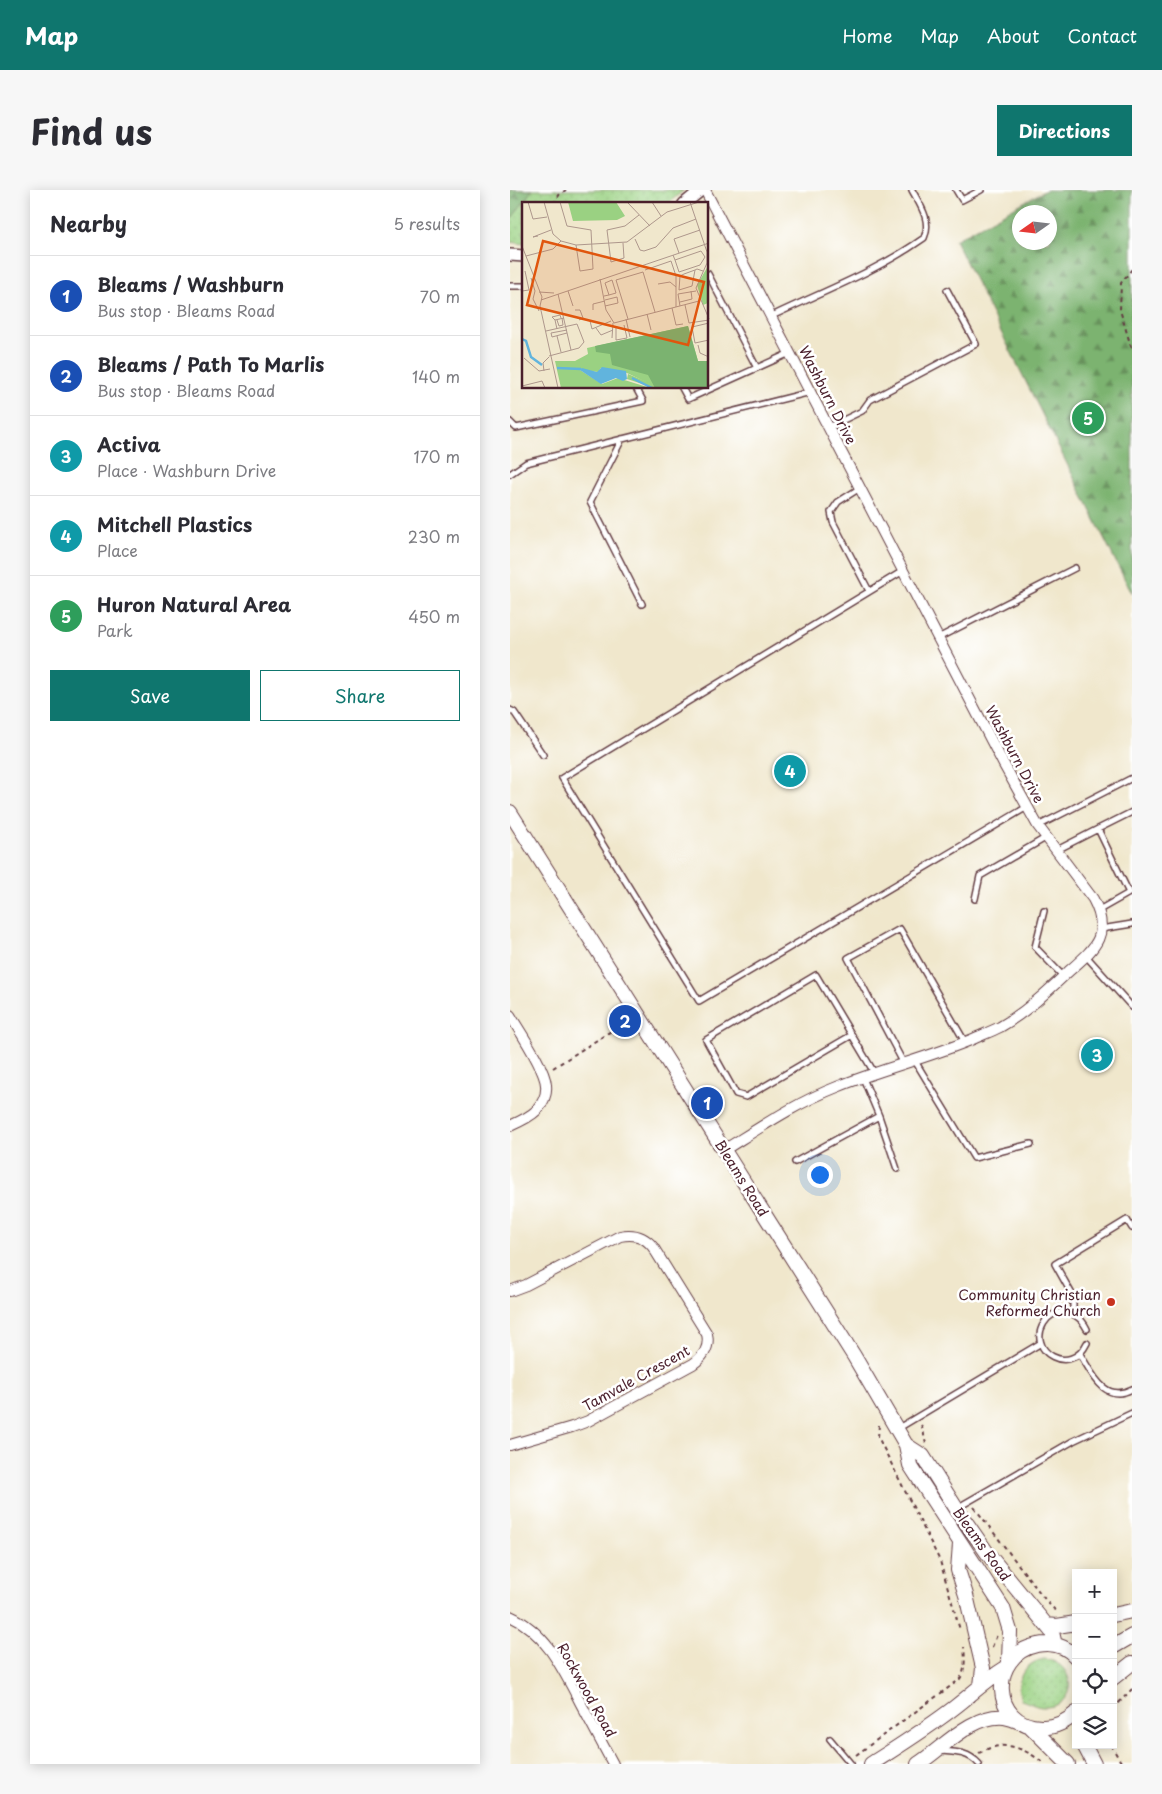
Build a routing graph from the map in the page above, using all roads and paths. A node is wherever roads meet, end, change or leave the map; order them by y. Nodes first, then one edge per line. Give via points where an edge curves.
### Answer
1 (566, 190) edge
2 (703, 190) edge
3 (912, 190) edge
4 (956, 190) edge
5 (982, 190) edge
6 (554, 202) edge
7 (687, 202) edge
8 (1132, 269) edge
9 (709, 276) edge
10 (947, 290) dead end
11 (772, 316) junction
12 (1132, 350) edge
13 (790, 352) junction
14 (756, 368) junction
15 (637, 389) edge
16 (683, 389) edge
17 (708, 389) edge
18 (709, 389) edge
19 (811, 392) junction
20 (510, 422) edge
21 (829, 427) junction
22 (622, 439) junction
23 (510, 474) edge
24 (861, 488) junction
25 (1075, 568) dead end
26 (903, 570) junction
27 (869, 591) junction
28 (642, 604) dead end
29 (938, 638) junction
30 (510, 710) edge
31 (543, 755) dead end
32 (1132, 778) edge
33 (1027, 807) junction
34 (510, 812) edge
35 (1132, 812) edge
36 (1038, 826) junction
37 (1098, 829) junction
38 (1046, 837) junction
39 (1056, 850) junction
40 (1131, 893) edge
41 (974, 899) dead end
42 (1099, 910) junction
43 (1044, 911) dead end
44 (1132, 924) edge
45 (1101, 928) junction
46 (1086, 956) junction
47 (1063, 977) junction
48 (631, 1002) junction
49 (1132, 1006) edge
50 (510, 1015) edge
51 (852, 1035) junction
52 (965, 1042) junction
53 (915, 1061) junction
54 (904, 1064) junction
55 (553, 1068) dead end
56 (875, 1074) junction
57 (863, 1078) junction
58 (879, 1116) junction
59 (510, 1126) edge
60 (1031, 1144) dead end
61 (724, 1150) junction
62 (795, 1162) dead end
63 (898, 1169) dead end
64 (1132, 1228) edge
65 (510, 1291) edge
66 (1073, 1314) junction
67 (1087, 1329) dead end
68 (1041, 1343) junction
69 (1087, 1343) dead end
70 (1080, 1354) junction
71 (1132, 1389) edge
72 (884, 1406) junction
73 (1132, 1413) edge
74 (897, 1429) junction
75 (510, 1445) edge
76 (906, 1445) junction
77 (956, 1508) junction
78 (976, 1510) dead end
79 (960, 1544) junction
80 (1132, 1611) edge
81 (1060, 1612) dead end
82 (1117, 1614) edge
83 (510, 1616) edge
84 (1072, 1623) edge
85 (1046, 1625) junction
86 (998, 1633) dead end
87 (961, 1634) dead end
88 (1132, 1636) edge
89 (963, 1642) dead end
90 (1117, 1645) edge
91 (1065, 1647) edge
92 (991, 1650) dead end
93 (1132, 1663) edge
94 (1007, 1666) junction
95 (1117, 1675) edge
96 (981, 1686) junction
97 (1132, 1689) edge
98 (1117, 1705) edge
99 (1072, 1716) edge
100 (1026, 1724) junction
101 (830, 1739) dead end
102 (1000, 1744) dead end
103 (1086, 1749) edge
104 (1113, 1749) edge
105 (938, 1751) junction
106 (849, 1762) edge
107 (612, 1764) edge
108 (871, 1764) edge
109 (918, 1764) edge
110 (978, 1764) edge
111 (1045, 1764) edge
112 (1068, 1764) edge
113 (1094, 1764) edge
114 (1122, 1764) edge

1 - 6 path
2 - 7 street
2 - 11 street, Washburn Drive
3 - 11 lane via 927,221 924,238 888,261
4 - 5 lane via 962,200
8 - 12 path via 1122,283 1120,310
9 - 14 lane
10 - 21 lane via 976,344 870,400 862,411
11 - 13 street, Washburn Drive
13 - 14 lane
13 - 19 street, Washburn Drive
14 - 18 lane
15 - 20 lane via 643,401 516,428
16 - 17 lane via 688,398
19 - 21 street, Washburn Drive
19 - 22 lane
21 - 24 street, Washburn Drive
22 - 23 lane via 526,463
22 - 28 lane via 590,502
24 - 26 street, Washburn Drive
24 - 27 lane via 838,502 831,512 833,522
25 - 29 lane
26 - 27 lane
26 - 29 street, Washburn Drive
27 - 33 lane via 562,778 699,1001
29 - 33 street, Washburn Drive
30 - 31 lane
32 - 36 lane
33 - 36 street, Washburn Drive
34 - 48 main road, Bleams Road
35 - 37 lane
36 - 38 street, Washburn Drive
37 - 39 lane
37 - 40 lane
38 - 39 street, Washburn Drive
38 - 41 lane via 980,876
39 - 42 street, Washburn Drive
40 - 42 lane
42 - 45 street, Washburn Drive
43 - 47 lane via 1035,947
44 - 45 lane
45 - 46 street via 1100,937
46 - 47 street
46 - 49 lane
47 - 52 street via 1000,1027
48 - 55 path via 613,1018 616,1028
48 - 61 main road, Bleams Road
50 - 59 street via 542,1071 546,1094 536,1111
51 - 51 lane via 816,975 706,1040 736,1094 746,1097
51 - 56 lane
52 - 53 street
52 - 54 lane via 900,929 848,958
53 - 54 street
53 - 60 lane via 974,1158
54 - 56 street
56 - 57 street
57 - 58 lane
57 - 61 street via 800,1103
58 - 62 lane
58 - 63 lane
61 - 72 main road, Bleams Road
64 - 66 lane via 1126,1220 1055,1264 1073,1296
65 - 75 street, Tamvale Crescent via 620,1236 635,1235 653,1247 708,1340 705,1352 693,1364 588,1421
66 - 67 lane
66 - 68 lane via 1057,1313 1046,1320 1040,1330
68 - 70 lane via 1047,1353 1058,1359 1070,1359
68 - 74 lane
69 - 70 lane
70 - 71 lane via 1101,1387 1114,1393
72 - 74 main road, Bleams Road
72 - 87 path via 878,1437 940,1561
73 - 77 lane via 1073,1441
74 - 76 main road, Bleams Road
76 - 77 main road, Bleams Road via 923,1456
76 - 79 main road, Bleams Road via 910,1465
77 - 85 main road, Bleams Road via 1000,1571
78 - 81 path via 1047,1602
79 - 94 main road, Bleams Road via 1008,1618 1011,1639
79 - 96 main road via 958,1570 983,1668
80 - 82 main road
83 - 107 street, Rockwood Road via 534,1632 556,1656
84 - 85 main road
85 - 91 main road, Bleams Road
86 - 92 path
88 - 90 main road
89 - 106 path via 962,1677
91 - 94 main road via 1039,1644 1022,1650
93 - 95 main road
94 - 96 main road
94 - 100 main road, Bleams Road via 1001,1686 1005,1704 1016,1718
96 - 108 main road via 932,1724
97 - 98 path
99 - 100 main road via 1056,1726
100 - 105 main road via 1004,1717 982,1720
100 - 112 main road
101 - 106 lane
102 - 111 path via 1023,1750
103 - 113 main road
104 - 114 path
105 - 109 main road
105 - 110 lane via 962,1752

